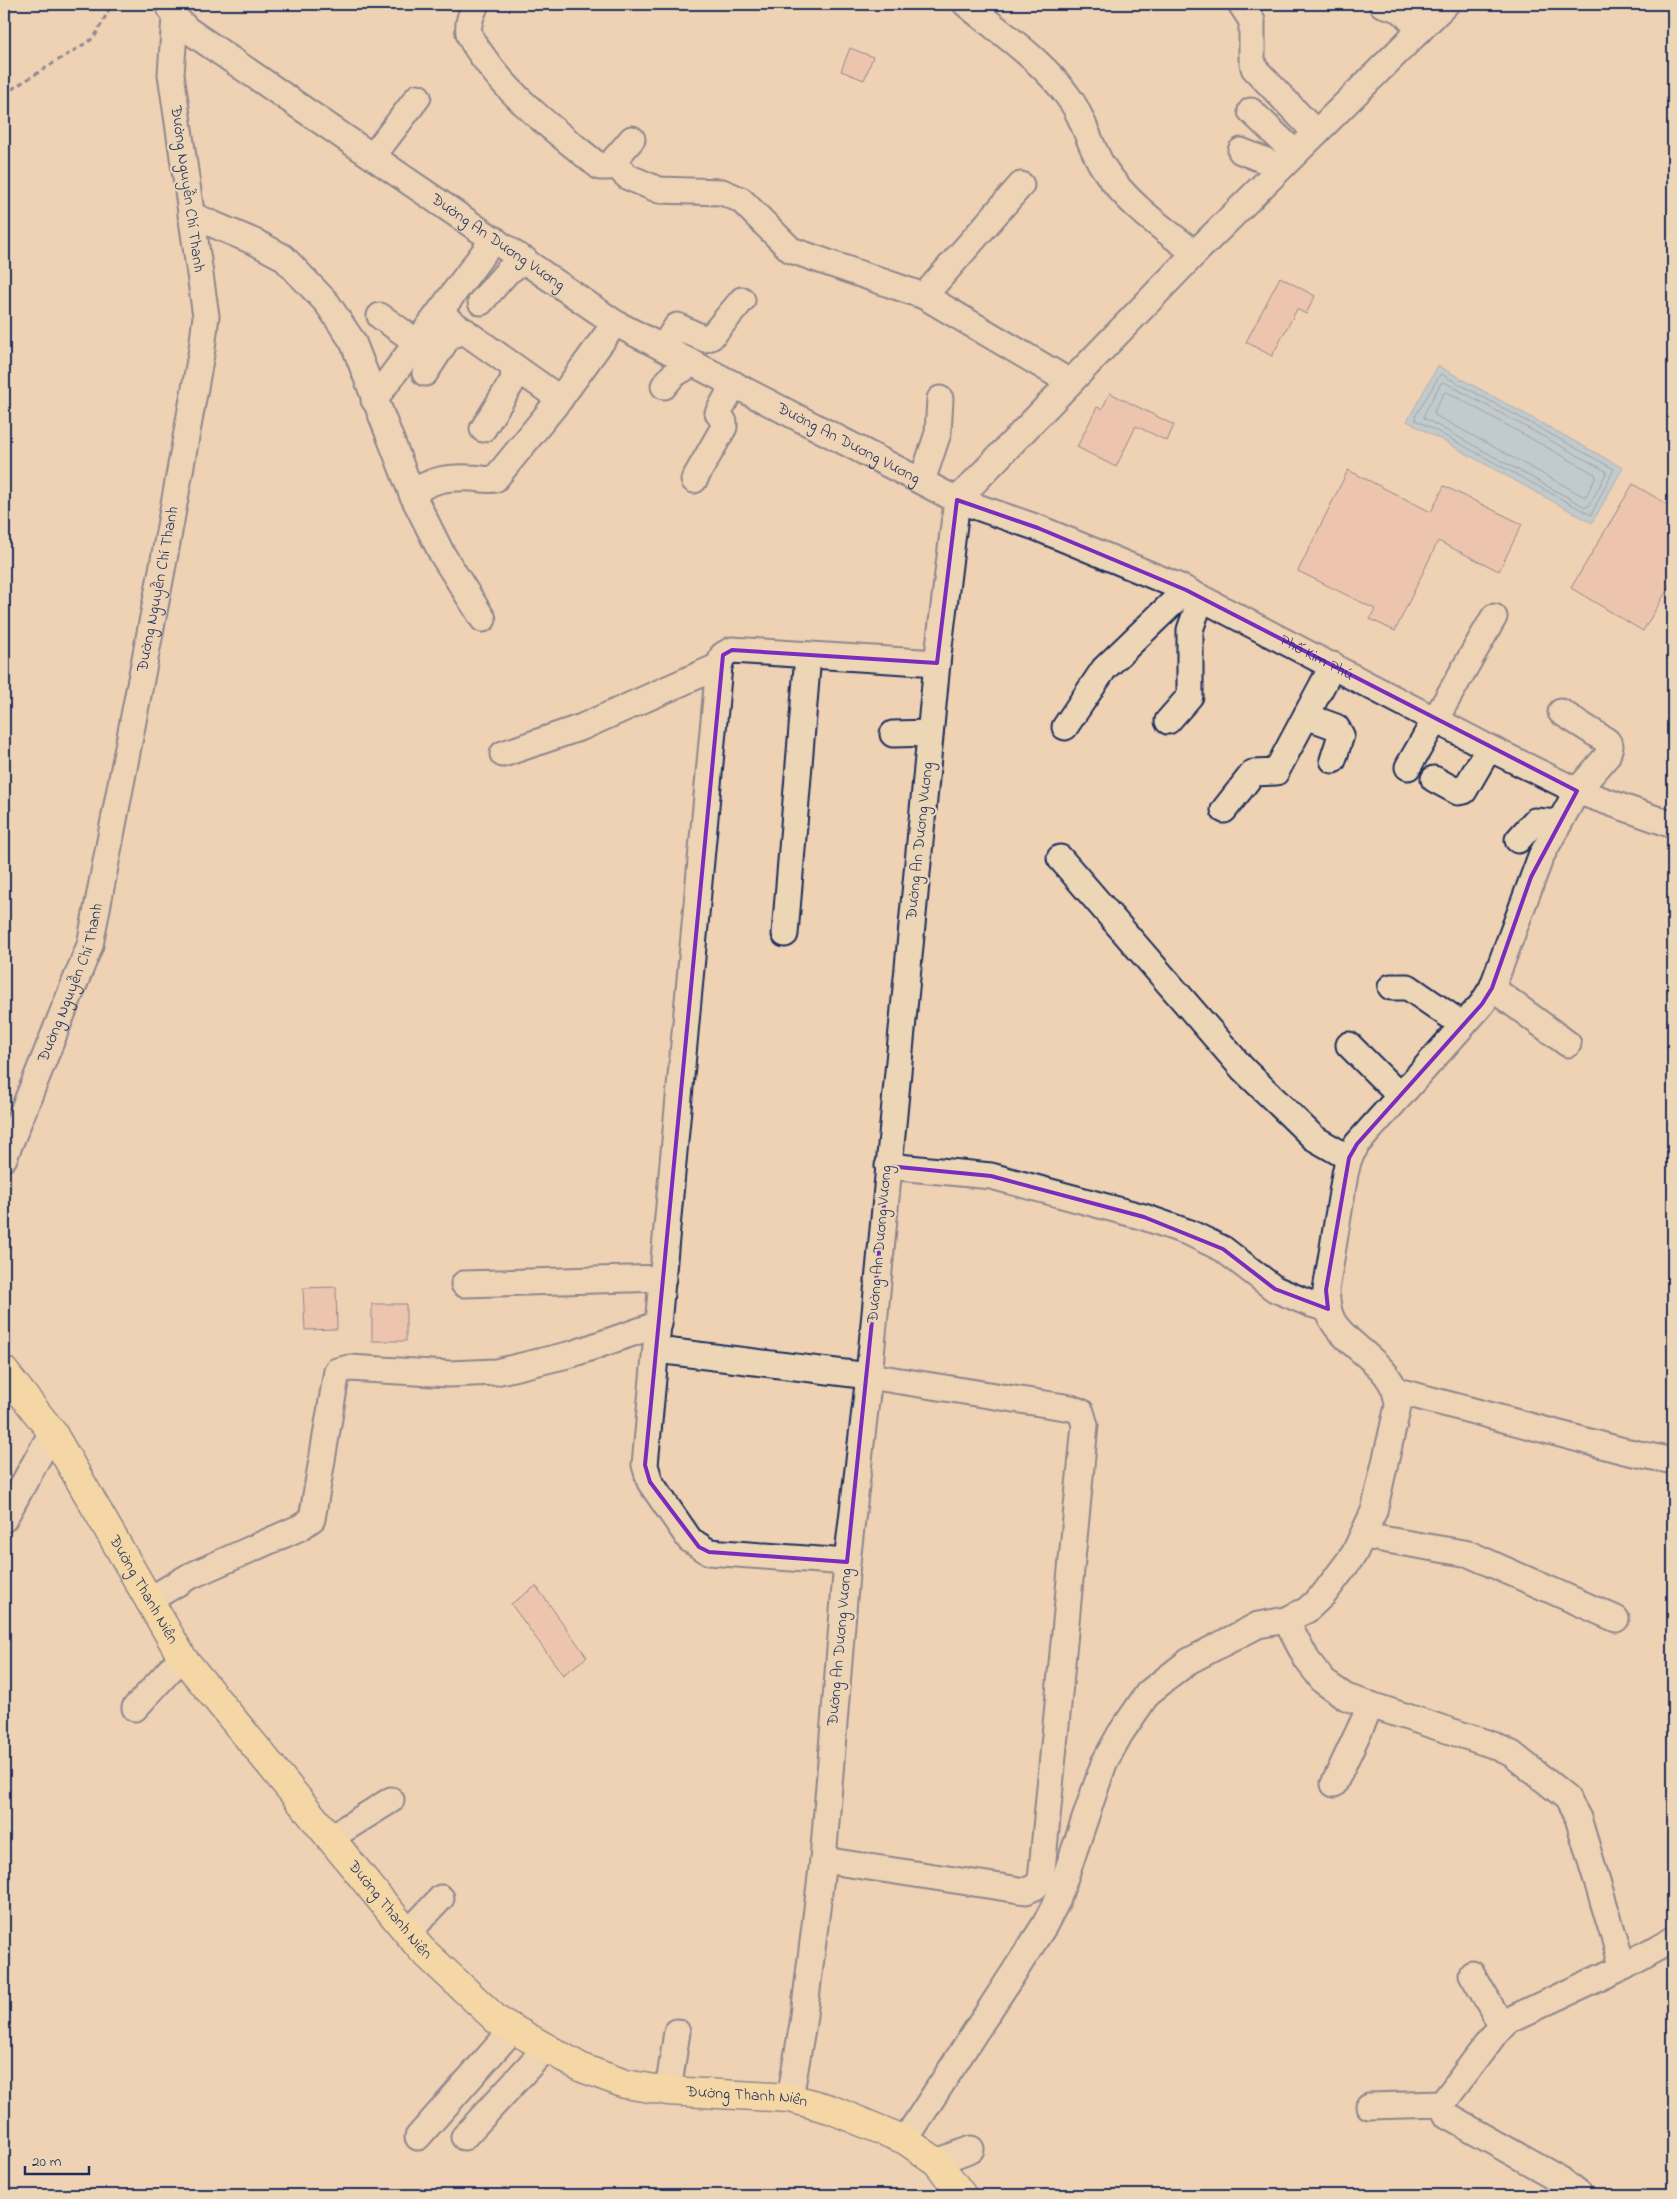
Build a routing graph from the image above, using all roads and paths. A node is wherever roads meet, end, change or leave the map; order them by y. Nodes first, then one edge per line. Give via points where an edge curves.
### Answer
1 (112, 4) edge
2 (476, 4) edge
3 (966, 4) edge
4 (1241, 4) edge
5 (1382, 4) edge
6 (1446, 4) edge
7 (172, 11) edge
8 (1420, 30) junction
9 (4, 94) edge
10 (418, 97) dead end
11 (1252, 111) dead end
12 (1316, 133) junction
13 (632, 139) dead end
14 (1242, 151) dead end
15 (373, 156) junction
16 (1288, 160) junction
17 (612, 162) junction
18 (1021, 185) dead end
19 (191, 215) junction
20 (494, 239) junction
21 (1195, 253) junction
22 (525, 260) junction
23 (924, 296) junction
24 (742, 300) dead end
25 (481, 302) dead end
26 (440, 314) junction
27 (380, 316) dead end
28 (615, 323) junction
29 (465, 331) junction
30 (418, 343) junction
31 (663, 347) junction
32 (694, 364) junction
33 (513, 366) junction
34 (425, 373) dead end
35 (1070, 382) junction
36 (734, 384) junction
37 (664, 386) dead end
38 (560, 399) junction
39 (940, 399) dead end
40 (374, 400) junction
41 (484, 429) dead end
42 (694, 480) dead end
43 (922, 481) junction
44 (412, 494) junction
45 (957, 500) junction
46 (1193, 594) junction
47 (1494, 617) dead end
48 (483, 619) dead end
49 (808, 655) junction
50 (937, 664) junction
51 (719, 666) junction
52 (1333, 666) junction
53 (1561, 712) dead end
54 (1306, 716) junction
55 (1436, 719) junction
56 (1168, 721) dead end
57 (1065, 727) dead end
58 (930, 733) junction
59 (893, 734) dead end
60 (1489, 748) junction
61 (503, 754) dead end
62 (1332, 760) dead end
63 (1408, 767) dead end
64 (1434, 779) dead end
65 (1577, 791) junction
66 (1224, 810) dead end
67 (1559, 824) junction
68 (1673, 825) edge
69 (1518, 840) dead end
70 (1060, 858) dead end
71 (785, 934) dead end
72 (1391, 987) dead end
73 (1492, 988) junction
74 (1464, 1025) junction
75 (1568, 1044) dead end
76 (1349, 1045) dead end
77 (1400, 1096) junction
78 (4, 1158) edge
79 (1349, 1158) junction
80 (888, 1166) junction
81 (663, 1278) junction
82 (464, 1284) dead end
83 (1328, 1308) junction
84 (659, 1324) junction
85 (657, 1350) junction
86 (4, 1370) edge
87 (869, 1376) junction
88 (1398, 1391) junction
89 (52, 1432) junction
90 (1673, 1461) edge
91 (4, 1519) edge
92 (1364, 1536) junction
93 (847, 1562) junction
94 (149, 1600) junction
95 (1616, 1619) dead end
96 (1286, 1620) junction
97 (182, 1658) junction
98 (1371, 1705) junction
99 (136, 1708) dead end
100 (1334, 1784) dead end
101 (390, 1800) dead end
102 (330, 1838) junction
103 (823, 1860) junction
104 (441, 1898) dead end
105 (408, 1933) junction
106 (1673, 1939) edge
107 (1623, 1967) junction
108 (1472, 1974) dead end
109 (1502, 2026) junction
110 (513, 2029) junction
111 (677, 2032) dead end
112 (546, 2048) junction
113 (668, 2091) junction
114 (790, 2098) junction
115 (1442, 2104) junction
116 (1369, 2106) dead end
117 (418, 2137) dead end
118 (464, 2137) dead end
119 (905, 2140) junction
120 (971, 2149) dead end
121 (937, 2162) junction
122 (962, 2195) edge
123 (1580, 2195) edge

1 - 9 path via 94,38
2 - 17 street via 469,22 469,33 496,76 521,102 600,167 608,167
3 - 21 street via 1048,73 1072,103 1102,166 1112,179 1145,214
4 - 12 street via 1252,21 1254,68
5 - 8 street via 1407,15
6 - 8 street
7 - 15 street, Đường An Dương Vương via 188,30
7 - 19 street, Đường Nguyễn Chí Thanh via 171,74
8 - 12 street
10 - 15 street
11 - 16 street
12 - 16 street
13 - 17 street
14 - 16 street
15 - 20 street, Đường An Dương Vương
16 - 21 street
17 - 23 street via 628,177 659,190 722,192 741,200 791,250
18 - 23 street
19 - 40 street via 284,257 327,303 353,342
19 - 78 street, Đường Nguyễn Chí Thanh via 206,316 202,349 90,945
20 - 22 street, Đường An Dương Vương
20 - 26 street
21 - 35 street
22 - 25 street via 508,272
22 - 28 street, Đường An Dương Vương
23 - 35 street
24 - 31 street via 711,338 704,339 676,326
26 - 29 street
26 - 30 street
27 - 30 street
28 - 31 street, Đường An Dương Vương
28 - 38 street
29 - 33 street
29 - 34 street via 449,336
30 - 40 street
31 - 32 street, Đường An Dương Vương
32 - 36 street, Đường An Dương Vương
32 - 37 street via 674,374
33 - 38 street
33 - 41 street via 514,380
35 - 45 street
36 - 42 street via 718,413 724,427
36 - 43 street, Đường An Dương Vương
38 - 44 street via 495,479 439,479 425,483
39 - 43 street via 938,433
40 - 44 street
43 - 45 street, Đường An Dương Vương
44 - 48 street via 442,554
45 - 46 street, Phố Kim Phú via 1038,528
45 - 50 street, Đường An Dương Vương
46 - 52 street, Phố Kim Phú
46 - 56 street via 1190,696
46 - 57 street via 1104,669
47 - 55 street
49 - 50 street
49 - 51 street via 732,650 723,655
49 - 71 street
50 - 58 street, Đường An Dương Vương
51 - 61 street via 582,727
51 - 81 street
52 - 54 street
52 - 55 street, Phố Kim Phú
53 - 65 street via 1610,746 1608,756
54 - 62 street via 1336,727 1341,735
54 - 66 street via 1276,772 1253,773
55 - 60 street, Phố Kim Phú
55 - 63 street
58 - 59 street
58 - 80 street, Đường An Dương Vương
60 - 64 street via 1464,791 1458,792
60 - 65 street, Phố Kim Phú
65 - 67 street
65 - 68 street, Phố Kim Phú
67 - 69 street via 1535,820
67 - 73 street via 1531,877
70 - 79 street via 1243,1069 1314,1138
72 - 74 street via 1408,987
73 - 74 street
73 - 75 street
74 - 77 street
76 - 77 street
77 - 79 street via 1357,1144
79 - 83 street via 1326,1290
80 - 83 street via 991,1176 1144,1217 1223,1249 1275,1289
80 - 87 street, Đường An Dương Vương
81 - 82 street
81 - 84 street
83 - 88 street via 1336,1326 1391,1379
84 - 85 street
84 - 94 street via 572,1354 496,1372 449,1374 349,1368 337,1371 312,1519 301,1528 188,1577
85 - 87 street
85 - 93 street via 645,1465 650,1482 690,1540 709,1552
86 - 89 main road, Đường Thanh Niên
87 - 93 street, Đường An Dương Vương
87 - 103 street via 1076,1409 1081,1412 1085,1425 1082,1465 1042,1880 1026,1891
88 - 90 street
88 - 92 street via 1398,1406 1374,1511
89 - 91 street
89 - 94 main road, Đường Thanh Niên
92 - 95 street via 1469,1554
92 - 96 street via 1324,1594 1306,1610
93 - 103 street, Đường An Dương Vương
94 - 97 main road, Đường Thanh Niên
96 - 98 street via 1307,1660 1324,1682 1346,1698
96 - 119 street via 1258,1625 1189,1661 1148,1693 1104,1763 1057,1901 1044,1926
97 - 99 street
97 - 102 main road, Đường Thanh Niên
98 - 100 street
98 - 107 street via 1500,1748 1567,1798 1578,1818
101 - 102 street
102 - 105 main road, Đường Thanh Niên
103 - 114 street, Đường An Dương Vương via 803,2023
104 - 105 street
105 - 110 main road, Đường Thanh Niên via 497,2020
106 - 107 street
107 - 109 street via 1524,2012
108 - 109 street
109 - 115 street
110 - 112 main road, Đường Thanh Niên
110 - 117 street
111 - 113 street
112 - 113 main road, Đường Thanh Niên via 582,2068 616,2081
112 - 118 street
113 - 114 main road, Đường Thanh Niên
114 - 119 main road, Đường Thanh Niên via 830,2109
115 - 116 street
115 - 123 street via 1447,2116 1561,2180
119 - 121 main road, Đường Thanh Niên
120 - 121 street
121 - 122 main road, Đường Thanh Niên

